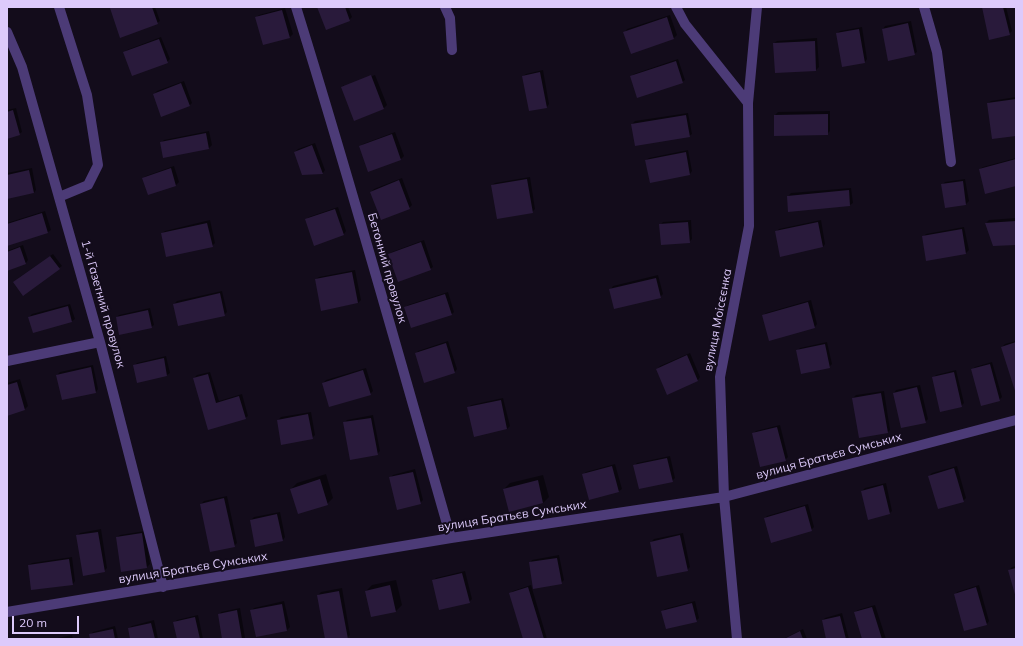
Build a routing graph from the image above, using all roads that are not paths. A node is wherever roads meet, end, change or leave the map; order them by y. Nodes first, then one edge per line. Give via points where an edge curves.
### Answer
1 (59, 7) edge
2 (296, 7) edge
3 (445, 7) edge
4 (676, 7) edge
5 (757, 7) edge
6 (924, 7) edge
7 (7, 32) edge
8 (452, 50) dead end
9 (748, 103) junction
10 (951, 162) dead end
11 (59, 197) junction
12 (100, 342) junction
13 (7, 361) edge
14 (1016, 420) edge
15 (724, 498) junction
16 (451, 538) junction
17 (163, 587) junction
18 (7, 612) edge
19 (737, 639) edge

1 - 11 street via 87,95 98,165 88,184
2 - 16 street, Бетонний провулок
3 - 8 street via 450,18
4 - 9 street via 686,24
5 - 9 street, вулиця Моісєєнка
6 - 10 street via 937,52
7 - 11 street, 1-й Газетний провулок via 22,67
9 - 15 street, вулиця Моісєєнка via 749,226 720,377
11 - 12 street, 1-й Газетний провулок
12 - 13 street
12 - 17 street, 1-й Газетний провулок
14 - 15 street, вулиця Братьєв Сумських
15 - 16 street, вулиця Братьєв Сумських
15 - 19 street, вулиця Моісєєнка
16 - 17 street, вулиця Братьєв Сумських
17 - 18 street, вулиця Братьєв Сумських

